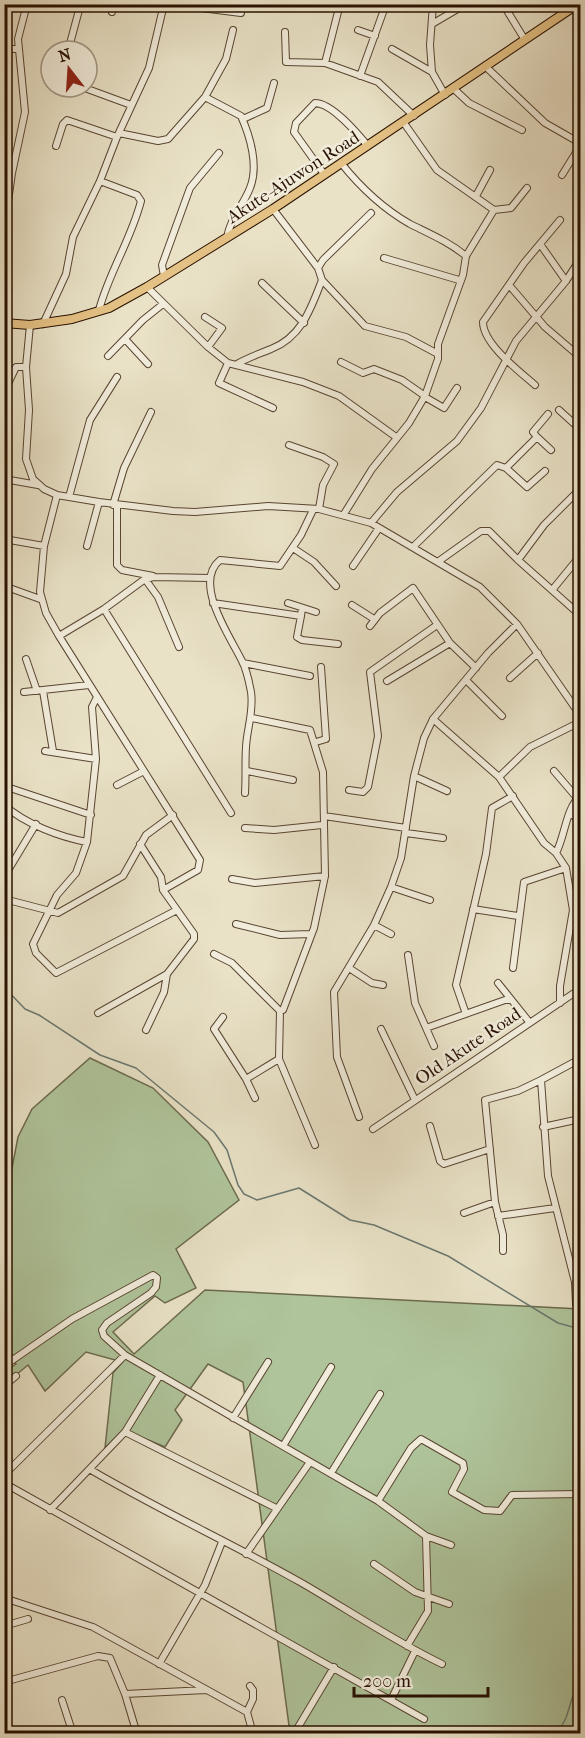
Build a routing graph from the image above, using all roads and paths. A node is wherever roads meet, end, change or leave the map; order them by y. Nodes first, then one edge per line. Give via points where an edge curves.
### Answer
1 (27, 4) edge
2 (74, 4) edge
3 (164, 4) edge
4 (169, 4) edge
5 (340, 4) edge
6 (386, 4) edge
7 (433, 4) edge
8 (503, 4) edge
9 (579, 5) edge
10 (461, 7) dead end
11 (241, 13) dead end
12 (432, 24) junction
13 (233, 30) dead end
14 (358, 30) dead end
15 (285, 32) dead end
16 (375, 36) junction
17 (71, 39) edge
18 (525, 40) junction
19 (4, 49) edge
20 (18, 49) junction
21 (392, 49) dead end
22 (325, 63) junction
23 (485, 66) junction
24 (432, 72) junction
25 (360, 76) junction
26 (274, 83) dead end
27 (454, 89) junction
28 (99, 93) edge
29 (445, 95) junction
30 (205, 97) junction
31 (131, 105) junction
32 (414, 116) junction
33 (243, 119) junction
34 (404, 123) junction
35 (522, 130) dead end
36 (118, 135) junction
37 (580, 144) edge
38 (56, 146) dead end
39 (368, 146) junction
40 (219, 153) dead end
41 (341, 163) junction
42 (4, 170) edge
43 (490, 170) dead end
44 (12, 173) junction
45 (324, 174) junction
46 (562, 175) dead end
47 (100, 181) junction
48 (527, 188) dead end
49 (476, 196) junction
50 (273, 209) junction
51 (494, 210) junction
52 (371, 213) dead end
53 (560, 220) dead end
54 (4, 230) edge
55 (227, 238) junction
56 (540, 244) junction
57 (466, 256) junction
58 (384, 258) dead end
59 (580, 259) edge
60 (318, 268) junction
61 (573, 272) junction
62 (164, 276) junction
63 (580, 279) edge
64 (322, 280) junction
65 (459, 280) junction
66 (566, 281) junction
67 (262, 283) dead end
68 (509, 285) junction
69 (147, 287) junction
70 (163, 304) junction
71 (99, 310) junction
72 (205, 317) dead end
73 (536, 317) junction
74 (4, 323) edge
75 (304, 323) junction
76 (42, 325) junction
77 (30, 326) junction
78 (125, 339) junction
79 (208, 347) junction
80 (438, 354) junction
81 (108, 356) dead end
82 (580, 357) edge
83 (506, 359) junction
84 (341, 362) dead end
85 (228, 363) junction
86 (148, 364) dead end
87 (237, 364) junction
88 (26, 367) junction
89 (117, 376) dead end
90 (535, 385) dead end
91 (457, 388) dead end
92 (4, 392) edge
93 (425, 397) junction
94 (273, 408) dead end
95 (559, 410) dead end
96 (151, 412) dead end
97 (548, 414) dead end
98 (580, 429) edge
99 (396, 437) junction
100 (537, 437) junction
101 (289, 444) dead end
102 (551, 450) dead end
103 (506, 468) junction
104 (545, 471) dead end
105 (4, 479) edge
106 (39, 485) junction
107 (580, 489) edge
108 (57, 495) junction
109 (69, 497) junction
110 (99, 502) junction
111 (115, 505) junction
112 (316, 509) junction
113 (344, 514) junction
114 (371, 523) junction
115 (379, 528) junction
116 (4, 539) edge
117 (44, 546) junction
118 (87, 546) dead end
119 (414, 546) junction
120 (293, 548) junction
121 (580, 556) edge
122 (518, 560) junction
123 (439, 561) junction
124 (353, 566) dead end
125 (154, 577) junction
126 (210, 578) junction
127 (145, 579) junction
128 (4, 586) edge
129 (336, 586) dead end
130 (552, 588) junction
131 (40, 599) junction
132 (213, 603) junction
133 (288, 603) dead end
134 (352, 605) dead end
135 (302, 608) junction
136 (104, 609) junction
137 (316, 612) dead end
138 (580, 615) edge
139 (301, 616) junction
140 (374, 619) junction
141 (517, 624) junction
142 (370, 626) dead end
143 (437, 626) junction
144 (59, 636) junction
145 (450, 642) junction
146 (338, 644) dead end
147 (179, 646) dead end
148 (538, 653) junction
149 (26, 659) dead end
150 (243, 663) junction
151 (321, 667) dead end
152 (476, 668) junction
153 (310, 676) dead end
154 (510, 678) dead end
155 (387, 681) dead end
156 (467, 681) junction
157 (89, 685) junction
158 (40, 691) junction
159 (24, 692) dead end
160 (97, 697) junction
161 (580, 715) edge
162 (502, 716) dead end
163 (252, 718) junction
164 (432, 719) junction
165 (580, 722) edge
166 (316, 742) junction
167 (45, 750) dead end
168 (53, 751) junction
169 (96, 759) junction
170 (144, 771) junction
171 (247, 771) junction
172 (554, 771) dead end
173 (414, 776) junction
174 (499, 777) junction
175 (293, 780) dead end
176 (117, 785) dead end
177 (10, 789) dead end
178 (349, 790) dead end
179 (447, 790) dead end
180 (245, 793) dead end
181 (513, 796) junction
182 (579, 797) edge
183 (4, 804) edge
184 (231, 813) dead end
185 (570, 813) junction
186 (91, 815) junction
187 (173, 815) junction
188 (324, 816) junction
189 (580, 821) edge
190 (36, 824) junction
191 (322, 825) junction
192 (245, 828) dead end
193 (406, 830) junction
194 (443, 838) dead end
195 (87, 842) junction
196 (140, 844) junction
197 (556, 853) junction
198 (566, 868) junction
199 (325, 876) junction
200 (4, 877) edge
201 (232, 879) dead end
202 (391, 887) junction
203 (163, 890) junction
204 (4, 898) edge
205 (430, 900) dead end
206 (473, 909) junction
207 (177, 910) junction
208 (50, 911) junction
209 (518, 916) junction
210 (236, 924) dead end
211 (374, 925) junction
212 (311, 934) junction
213 (391, 934) dead end
214 (214, 954) dead end
215 (408, 955) dead end
216 (349, 968) junction
217 (513, 968) dead end
218 (167, 974) junction
219 (498, 983) dead end
220 (383, 985) dead end
221 (580, 989) edge
222 (511, 1000) junction
223 (560, 1003) junction
224 (280, 1011) junction
225 (98, 1013) dead end
226 (466, 1014) junction
227 (223, 1017) dead end
228 (530, 1023) junction
229 (426, 1028) junction
230 (381, 1029) dead end
231 (146, 1030) dead end
232 (434, 1046) dead end
233 (279, 1059) junction
234 (580, 1059) edge
235 (246, 1079) junction
236 (541, 1080) junction
237 (255, 1098) dead end
238 (416, 1100) junction
239 (359, 1117) dead end
240 (580, 1119) edge
241 (430, 1126) dead end
242 (543, 1127) junction
243 (373, 1129) dead end
244 (315, 1144) dead end
245 (490, 1149) junction
246 (495, 1202) junction
247 (555, 1208) junction
248 (464, 1213) dead end
249 (498, 1216) junction
250 (503, 1251) dead end
251 (576, 1304) dead end
252 (4, 1351) edge
253 (125, 1355) junction
254 (13, 1360) junction
255 (268, 1362) dead end
256 (4, 1366) edge
257 (331, 1367) dead end
258 (160, 1375) junction
259 (16, 1376) dead end
260 (4, 1386) edge
261 (380, 1394) dead end
262 (233, 1418) junction
263 (126, 1432) junction
264 (283, 1446) junction
265 (309, 1462) junction
266 (90, 1470) junction
267 (331, 1473) junction
268 (4, 1475) edge
269 (4, 1483) edge
270 (580, 1494) edge
271 (378, 1501) junction
272 (276, 1508) junction
273 (50, 1510) junction
274 (426, 1536) junction
275 (222, 1542) junction
276 (452, 1545) dead end
277 (246, 1554) junction
278 (374, 1564) dead end
279 (198, 1593) junction
280 (429, 1594) junction
281 (4, 1598) edge
282 (449, 1604) dead end
283 (28, 1619) dead end
284 (4, 1626) edge
285 (407, 1646) junction
286 (415, 1651) junction
287 (159, 1664) junction
288 (442, 1664) dead end
289 (334, 1667) junction
290 (4, 1672) edge
291 (6, 1681) edge
292 (250, 1686) dead end
293 (207, 1690) junction
294 (126, 1694) junction
295 (62, 1700) dead end
296 (391, 1700) junction
297 (247, 1712) junction
298 (424, 1719) dead end
299 (73, 1734) edge
300 (137, 1734) edge
301 (253, 1734) edge
302 (294, 1734) edge

1 - 20 street
2 - 17 street via 79,10
3 - 31 street via 149,68
4 - 11 street
5 - 22 street
6 - 16 street
7 - 12 street
8 - 18 street
9 - 18 main road, Akute-Ajuwon Road
10 - 12 street
12 - 24 street
13 - 30 street via 226,59
14 - 16 street
15 - 22 street via 285,62
16 - 25 street
18 - 23 main road, Akute-Ajuwon Road
19 - 20 street
20 - 44 street via 25,112
21 - 24 street
22 - 25 street
23 - 27 main road, Akute-Ajuwon Road
23 - 37 street via 545,123
24 - 29 street
25 - 32 street via 378,82
26 - 33 street via 267,108
27 - 29 main road, Akute-Ajuwon Road
27 - 35 street via 469,104
28 - 31 street
29 - 32 main road, Akute-Ajuwon Road
30 - 33 street via 237,112
30 - 36 street via 163,141
31 - 36 street
32 - 34 main road, Akute-Ajuwon Road
33 - 55 street via 255,167 251,186 233,216
34 - 39 main road, Akute-Ajuwon Road
34 - 49 street via 437,170
36 - 38 street via 67,120
36 - 47 street
37 - 46 street
39 - 41 main road, Akute-Ajuwon Road
39 - 45 street via 327,107 315,103 296,123 294,132
40 - 62 street via 190,188 162,266
41 - 45 main road, Akute-Ajuwon Road
41 - 57 street via 383,207
42 - 44 street
43 - 49 street
44 - 54 street
45 - 50 main road, Akute-Ajuwon Road
47 - 71 street via 137,195 141,201
47 - 76 street via 73,237 66,274
48 - 51 street via 511,208
49 - 51 street
50 - 55 main road, Akute-Ajuwon Road
50 - 60 street
51 - 57 street
52 - 60 street
53 - 56 street
55 - 62 main road, Akute-Ajuwon Road
56 - 66 street
56 - 68 street
57 - 65 street
58 - 65 street
59 - 61 street
60 - 64 street
61 - 63 street
61 - 66 street
62 - 69 main road, Akute-Ajuwon Road
64 - 75 street
64 - 80 street via 365,326 406,337
65 - 80 street
66 - 73 street
67 - 75 street
68 - 73 street
68 - 83 street via 483,322 483,330
69 - 70 street
69 - 71 main road, Akute-Ajuwon Road
70 - 78 street
70 - 79 street
71 - 76 main road, Akute-Ajuwon Road
72 - 79 street via 222,328
73 - 82 street
73 - 83 street
74 - 77 main road, Akute-Ajuwon Road
75 - 87 street via 277,346 254,353
76 - 77 main road, Akute-Ajuwon Road
77 - 88 street
78 - 81 street
78 - 86 street
79 - 85 street
80 - 93 street
83 - 90 street
83 - 114 street via 481,408 457,441 397,492
84 - 93 street via 363,373 374,369 402,380
85 - 87 street
85 - 94 street via 219,383
87 - 99 street via 339,396
88 - 92 street via 16,367
88 - 106 street via 26,459 29,473
89 - 109 street via 90,420
91 - 93 street via 444,408
93 - 99 street
95 - 98 street
96 - 111 street via 124,468
97 - 100 street via 533,432
99 - 113 street
100 - 102 street
100 - 103 street
101 - 112 street via 334,464
103 - 104 street via 527,486
103 - 119 street via 493,468
105 - 106 street
106 - 108 street
107 - 122 street via 544,525
108 - 109 street
108 - 117 street
109 - 110 street
110 - 111 street
110 - 118 street
111 - 112 street via 195,512 268,506
111 - 125 street via 117,565
112 - 113 street
112 - 120 street
113 - 114 street
114 - 115 street
115 - 119 street
115 - 124 street
116 - 117 street
117 - 131 street
119 - 123 street
120 - 126 street via 278,567 220,560
120 - 129 street via 314,562
121 - 130 street
122 - 123 street via 486,530
122 - 130 street
123 - 141 street via 480,587
125 - 126 street
125 - 127 street
126 - 132 street
127 - 136 street
127 - 147 street via 158,597
128 - 131 street
130 - 138 street
131 - 144 street
132 - 139 street
132 - 150 street
133 - 135 street
134 - 140 street
135 - 137 street
135 - 139 street
136 - 144 street
136 - 184 street
139 - 146 street via 297,637
140 - 142 street
140 - 143 street via 411,587
141 - 148 street
141 - 152 street
143 - 145 street
143 - 178 street via 370,672 378,736 367,790
144 - 157 street
145 - 152 street
145 - 155 street
148 - 154 street
148 - 161 street
149 - 158 street
150 - 153 street
150 - 163 street via 251,692
151 - 166 street via 326,739
152 - 156 street
156 - 162 street
156 - 164 street
157 - 158 street
157 - 160 street
158 - 159 street
158 - 168 street
160 - 169 street via 92,706
160 - 170 street
163 - 166 street via 310,730
163 - 171 street via 246,745
164 - 173 street
164 - 174 street
165 - 174 street via 530,747
166 - 188 street via 323,772
167 - 168 street
168 - 169 street
169 - 186 street
170 - 176 street
170 - 187 street
171 - 175 street
171 - 180 street
172 - 182 street
173 - 179 street
173 - 193 street
174 - 181 street
177 - 186 street
181 - 197 street via 544,843
181 - 206 street via 492,808
182 - 185 street
183 - 190 street
185 - 189 street
185 - 197 street
186 - 195 street
187 - 196 street via 150,830
187 - 203 street via 201,864 198,870
188 - 191 street
188 - 193 street
190 - 195 street
190 - 200 street
191 - 192 street via 274,830
191 - 199 street
193 - 194 street
193 - 202 street
195 - 208 street via 76,873
196 - 203 street via 161,877
196 - 208 street via 119,879 58,913
197 - 198 street
198 - 209 street via 524,882
198 - 223 street via 573,910
199 - 201 street via 255,883
199 - 212 street
202 - 205 street
202 - 211 street
203 - 207 street
204 - 208 street
206 - 209 street
206 - 226 street via 456,985
207 - 208 street via 56,973 36,953 33,944
207 - 218 street via 194,939
209 - 217 street
210 - 212 street via 280,934
211 - 213 street
211 - 216 street
212 - 224 street
214 - 224 street via 232,963
215 - 229 street via 415,1004
216 - 220 street via 372,983
216 - 239 street via 333,997 335,1047
218 - 225 street
218 - 231 street via 164,992
219 - 222 street
221 - 223 street, Old Akute Road
222 - 226 street
222 - 228 street
223 - 228 street, Old Akute Road
224 - 233 street
226 - 229 street
227 - 235 street via 213,1027
228 - 238 street, Old Akute Road
229 - 232 street
230 - 238 street
233 - 235 street
233 - 244 street
234 - 236 street
235 - 237 street
236 - 242 street
236 - 245 street via 484,1100
238 - 243 street, Old Akute Road
240 - 242 street
241 - 245 street via 444,1164
242 - 247 street
245 - 246 street
246 - 248 street
246 - 249 street
247 - 249 street
247 - 251 street via 575,1282
249 - 250 street
252 - 254 street
253 - 254 street via 102,1330 152,1293 156,1278 150,1276 72,1319
253 - 258 street
253 - 268 street
254 - 256 street
255 - 262 street
257 - 264 street
258 - 262 street
258 - 263 street
259 - 260 street
261 - 267 street
262 - 264 street
263 - 266 street
263 - 272 street
264 - 265 street
265 - 267 street
265 - 272 street
266 - 273 street
266 - 275 street
267 - 271 street
269 - 273 street
270 - 271 street via 512,1495 500,1511 490,1512 452,1492 464,1469 463,1463 421,1439 411,1448
271 - 274 street
272 - 277 street
273 - 279 street
274 - 276 street
274 - 280 street
275 - 277 street
275 - 279 street
277 - 285 street
278 - 280 street via 416,1592
279 - 287 street
279 - 289 street
280 - 282 street
280 - 285 street via 427,1616
281 - 287 street via 93,1627
283 - 284 street
285 - 286 street
286 - 288 street
286 - 296 street
287 - 293 street
289 - 296 street
289 - 302 street
290 - 291 street
291 - 294 street via 105,1656 113,1662
292 - 297 street via 253,1700
293 - 294 street
293 - 297 street
294 - 300 street
295 - 299 street
296 - 298 street
297 - 301 street

